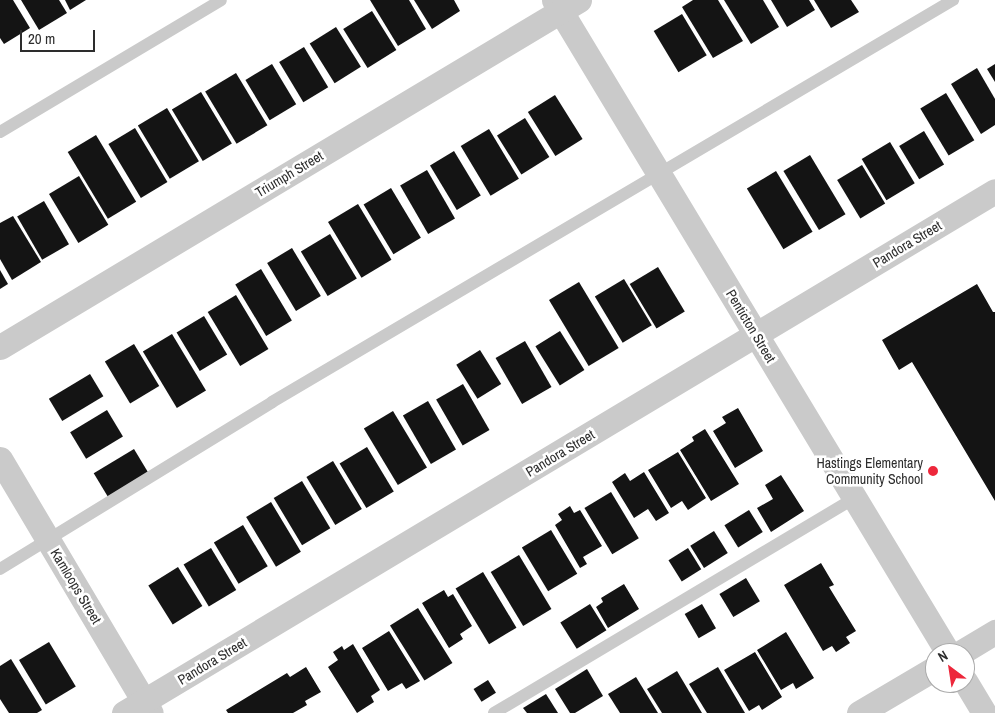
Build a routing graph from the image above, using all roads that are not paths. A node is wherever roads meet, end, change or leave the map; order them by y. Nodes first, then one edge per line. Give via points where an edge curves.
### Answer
1 (220, 0) edge
2 (953, 0) edge
3 (565, 4) edge
4 (0, 132) edge
5 (658, 175) junction
6 (995, 191) edge
7 (757, 335) junction
8 (0, 347) edge
9 (0, 459) edge
10 (854, 498) junction
11 (49, 540) junction
12 (0, 569) edge
13 (995, 632) edge
14 (942, 643) edge
15 (975, 644) edge
16 (925, 674) edge
17 (972, 693) edge
18 (140, 709) edge
19 (494, 713) edge
20 (859, 713) edge
21 (984, 713) edge

1 - 4 lane
2 - 5 lane
3 - 5 street, Penticton Street
3 - 8 street, Triumph Street
5 - 7 street, Penticton Street
5 - 11 lane via 272,402
6 - 7 street, Pandora Street
7 - 10 street, Penticton Street
7 - 18 street, Pandora Street
9 - 11 street, Kamloops Street
10 - 14 street, Penticton Street
10 - 19 lane
11 - 12 lane
11 - 18 street, Kamloops Street
13 - 15 street
16 - 20 street
17 - 21 street

